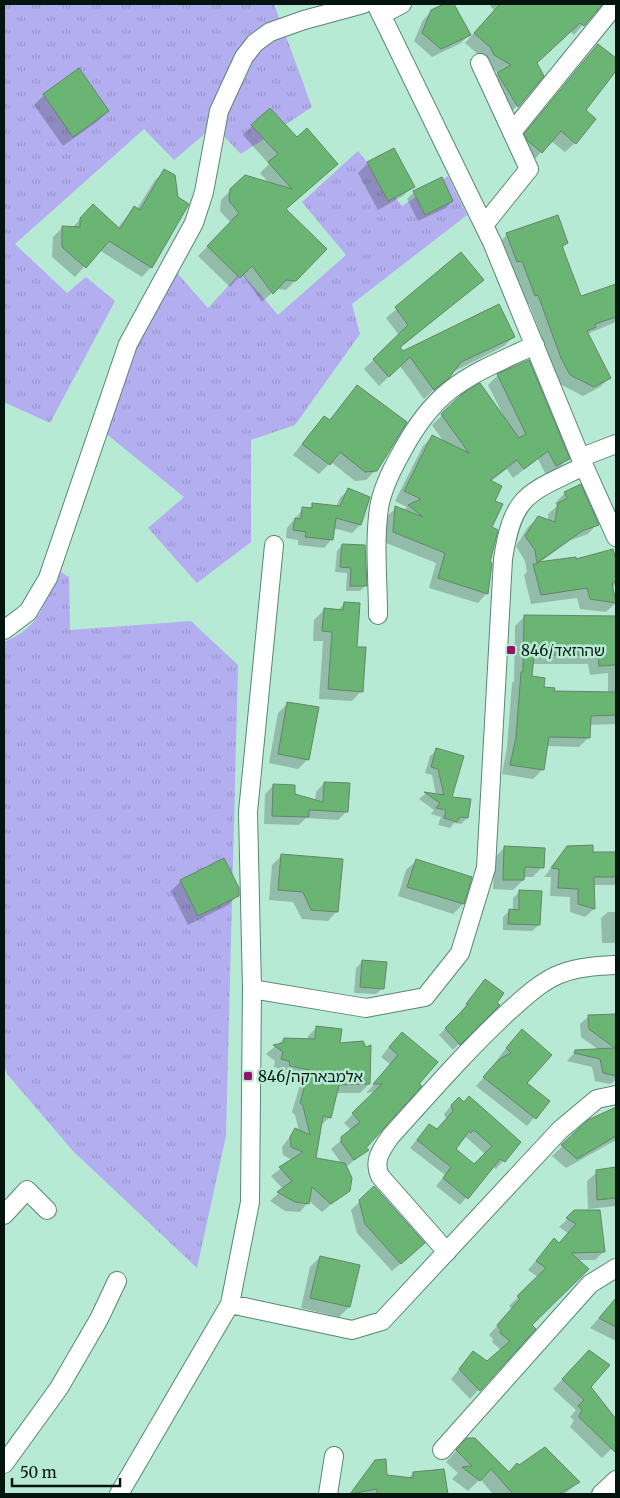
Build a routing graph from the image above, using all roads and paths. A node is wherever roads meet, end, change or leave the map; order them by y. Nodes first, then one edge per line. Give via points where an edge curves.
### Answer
1 (363, 4) edge
2 (402, 4) edge
3 (616, 4) edge
4 (378, 9) edge
5 (480, 63) dead end
6 (512, 132) junction
7 (484, 225) junction
8 (535, 345) junction
9 (616, 444) edge
10 (583, 462) junction
11 (616, 538) edge
12 (274, 545) dead end
13 (378, 615) dead end
14 (4, 630) edge
15 (616, 965) edge
16 (252, 989) junction
17 (616, 1095) edge
18 (47, 1210) dead end
19 (4, 1215) edge
20 (447, 1252) junction
21 (616, 1268) edge
22 (117, 1281) dead end
23 (230, 1304) junction
24 (442, 1450) dead end
25 (334, 1456) dead end
26 (4, 1464) edge
27 (616, 1480) edge
28 (119, 1494) edge
29 (328, 1494) edge
30 (601, 1494) edge

1 - 14 street via 270,32 244,57 219,111 204,192 194,223 128,344 48,578 28,612
2 - 4 street
3 - 6 street
4 - 7 street
5 - 6 street
6 - 7 street via 529,169
7 - 8 street
8 - 10 street
8 - 13 street via 467,376 424,414 411,433 385,485 379,508
9 - 10 street
10 - 11 street
10 - 16 street via 529,493 514,514 507,533 502,569 486,868 460,953 425,997 366,1008
12 - 16 street via 248,812
15 - 20 street via 591,966 561,973 528,994 481,1037 381,1150 377,1160 380,1176
16 - 23 street via 250,1202
17 - 20 street via 597,1099 560,1130
18 - 19 street via 27,1190
20 - 23 street via 382,1321 352,1330
21 - 24 street via 590,1284
22 - 26 street via 59,1388
23 - 28 street
25 - 29 street
27 - 30 street

